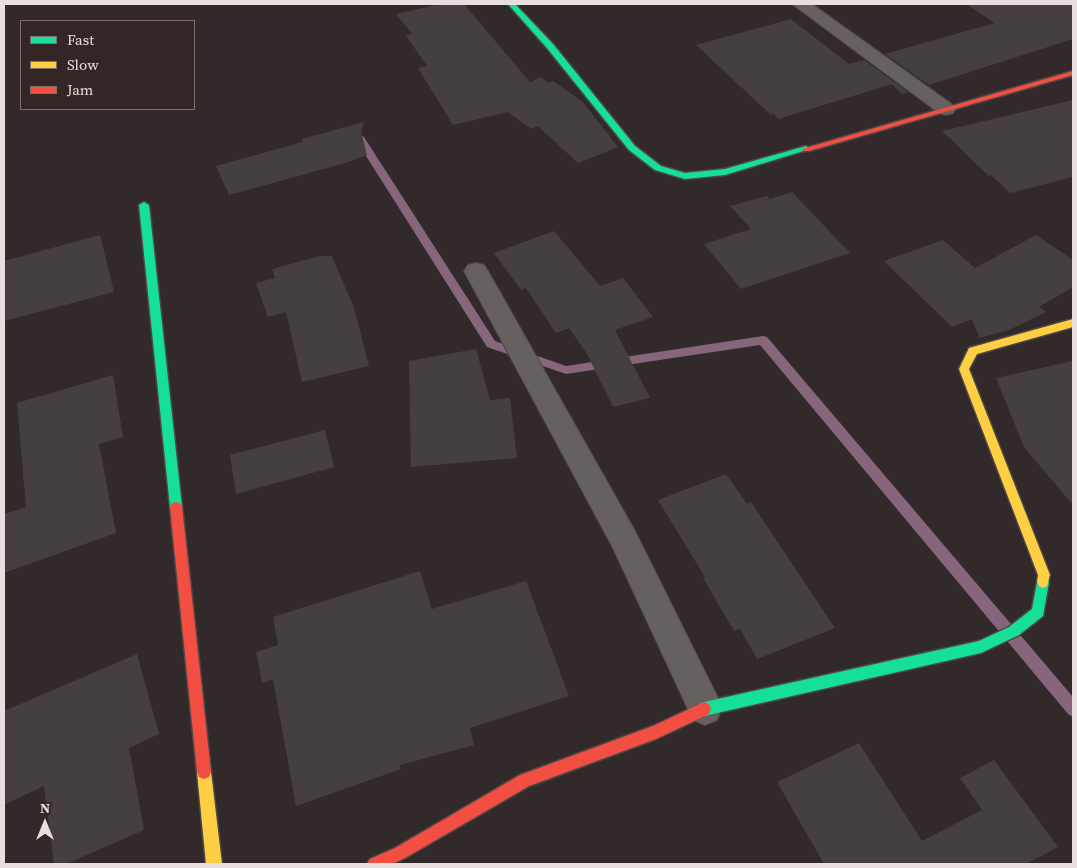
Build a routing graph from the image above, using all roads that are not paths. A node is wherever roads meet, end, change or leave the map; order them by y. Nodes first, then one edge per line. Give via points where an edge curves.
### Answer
1 (511, 4) edge
2 (801, 4) edge
3 (1073, 73) edge
4 (946, 109) junction
5 (144, 205) dead end
6 (476, 271) dead end
7 (1073, 323) edge
8 (705, 708) junction
9 (214, 864) edge
10 (375, 864) edge

1 - 4 street via 550,46 632,148 658,168 685,176 725,172
2 - 4 street
3 - 4 street
5 - 9 street
6 - 8 street via 624,540
7 - 8 street via 973,351 964,369 1044,575 1038,612 1014,631 981,647
8 - 10 street via 656,732 525,780

